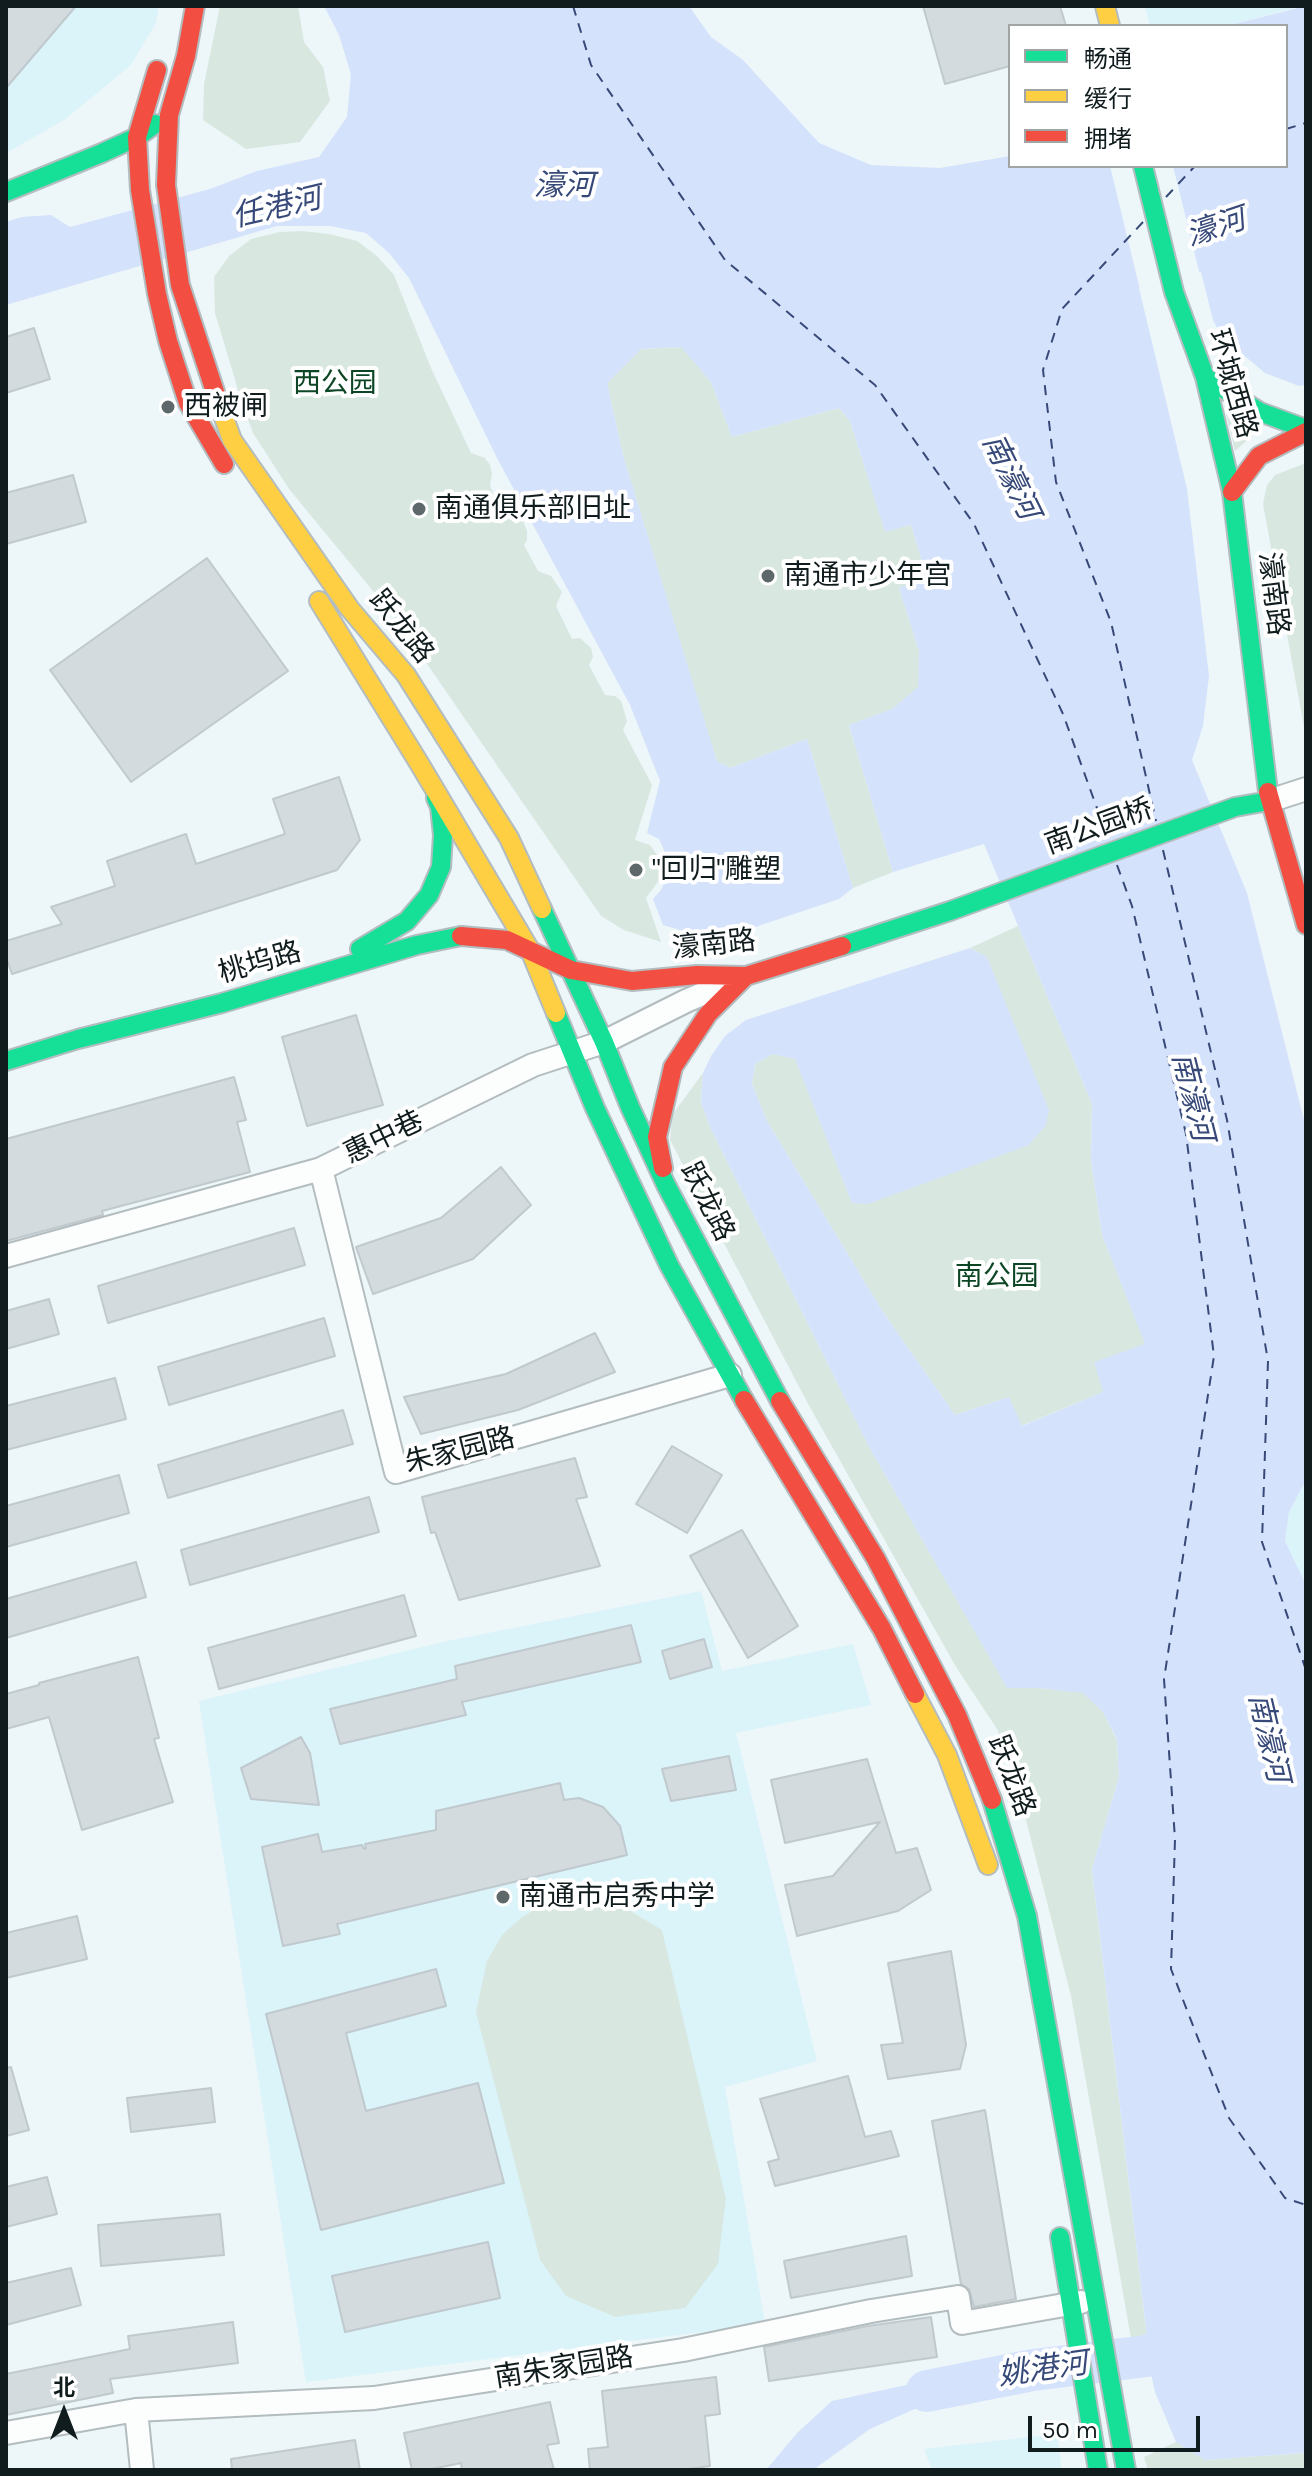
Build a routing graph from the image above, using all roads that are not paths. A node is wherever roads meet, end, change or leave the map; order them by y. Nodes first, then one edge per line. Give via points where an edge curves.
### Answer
1 (195, 6) edge
2 (161, 56) dead end
3 (169, 115) junction
4 (137, 137) junction
5 (1143, 168) edge
6 (6, 192) edge
7 (1205, 377) junction
8 (1306, 431) edge
9 (236, 480) dead end
10 (1232, 492) junction
11 (304, 580) dead end
12 (419, 763) junction
13 (1306, 789) edge
14 (1269, 801) junction
15 (950, 911) joint
16 (1306, 925) edge
17 (530, 950) junction
18 (571, 970) junction
19 (746, 976) junction
20 (300, 980) junction
21 (604, 1042) junction
22 (570, 1051) junction
23 (6, 1061) edge
24 (321, 1169) junction
25 (666, 1185) junction
26 (6, 1256) edge
27 (730, 1375) junction
28 (993, 1883) dead end
29 (1057, 2220) dead end
30 (1095, 2300) junction
31 (1070, 2303) junction
32 (136, 2410) junction
33 (6, 2433) edge
34 (142, 2470) edge
35 (1098, 2470) edge
36 (1126, 2470) edge

1 - 3 main road, 跃龙路
2 - 4 main road
3 - 4 main road
3 - 18 main road, 跃龙路 via 166,185 180,285 232,440 350,609 406,675 509,838
4 - 6 main road
4 - 9 main road via 140,190 168,341 188,403
5 - 7 main road, 环城西路 via 1174,292
7 - 8 main road via 1260,412
7 - 10 main road, 环城西路
8 - 10 main road via 1259,456
10 - 14 main road, 濠南路
11 - 12 main road, 跃龙路
12 - 17 main road, 跃龙路
12 - 20 main road via 440,807 443,835 441,867 429,895 407,921
13 - 14 street
14 - 15 main road, 南公园桥 via 1235,807
14 - 16 main road, 濠南路
15 - 19 main road, 濠南路
17 - 18 main road, 濠南路
17 - 20 main road, 桃坞路 via 507,940 463,936
17 - 22 main road, 跃龙路
18 - 19 main road, 濠南路 via 632,981
18 - 21 main road, 跃龙路
19 - 21 street, 惠中巷
19 - 25 main road via 708,1014 673,1067 657,1137
20 - 23 main road, 桃坞路
21 - 22 street, 惠中巷
21 - 25 main road, 跃龙路
22 - 24 street, 惠中巷
22 - 27 main road, 跃龙路 via 669,1265
24 - 26 street, 惠中巷
24 - 27 street, 朱家园路 via 396,1472
25 - 30 main road, 跃龙路 via 779,1400 876,1559 957,1715 990,1792 1027,1916
27 - 28 main road, 跃龙路 via 882,1629 947,1755
29 - 31 main road
30 - 31 street, 南朱家园路
30 - 36 main road, 跃龙路
31 - 32 street, 南朱家园路 via 962,2323 958,2297 683,2350 374,2398
31 - 35 main road
32 - 33 street, 南朱家园路
32 - 34 street

